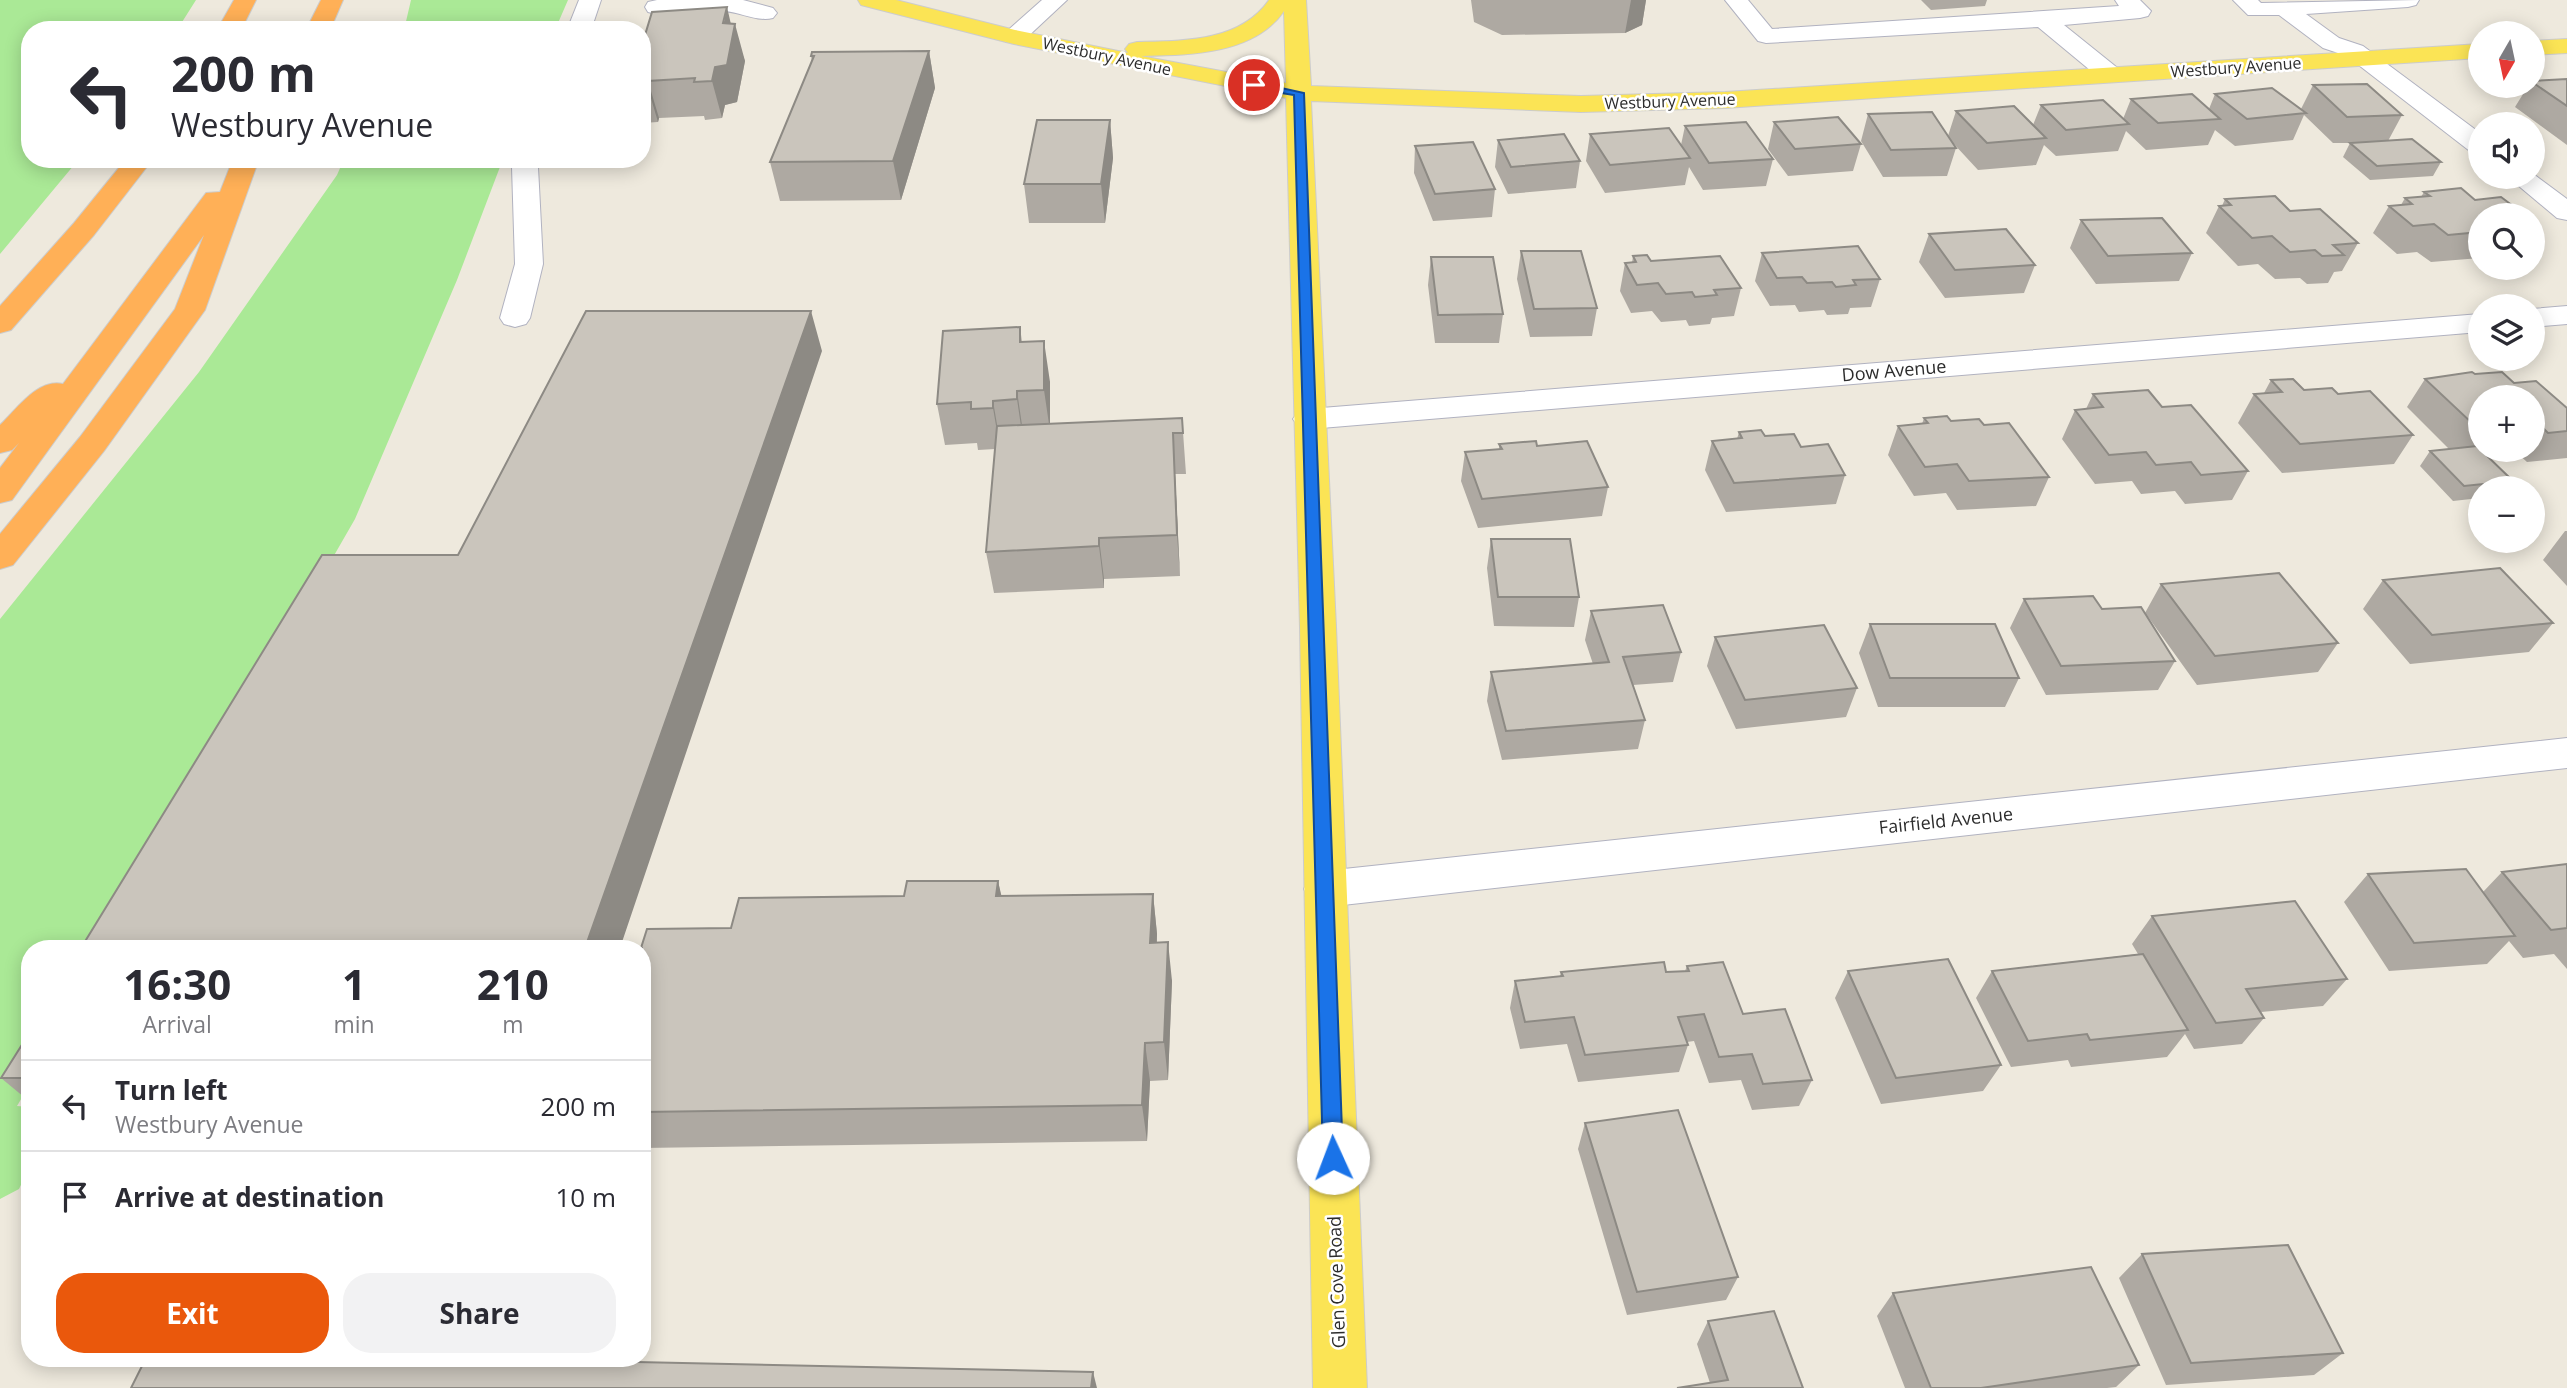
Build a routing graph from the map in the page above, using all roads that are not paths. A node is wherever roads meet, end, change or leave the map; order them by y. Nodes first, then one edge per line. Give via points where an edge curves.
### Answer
1 (245, 0) edge
2 (332, 0) edge
3 (590, 0) edge
4 (869, 0) edge
5 (1018, 0) edge
6 (1280, 0) edge
7 (1295, 0) edge
8 (1736, 0) edge
9 (2028, 0) edge
10 (2244, 0) edge
11 (2408, 0) edge
12 (1052, 4) edge
13 (656, 7) dead end
14 (1890, 7) dead end
15 (2311, 7) junction
16 (2118, 8) edge
17 (2285, 9) junction
18 (765, 13) dead end
19 (2073, 18) junction
20 (2043, 20) junction
21 (234, 21) edge
22 (322, 21) edge
23 (582, 21) edge
24 (1856, 29) junction
25 (1014, 37) junction
26 (2567, 46) edge
27 (1065, 47) junction
28 (2545, 47) edge
29 (2468, 51) edge
30 (2360, 55) junction
31 (2138, 73) junction
32 (2111, 75) junction
33 (1299, 93) junction
34 (2468, 137) edge
35 (133, 168) edge
36 (239, 168) edge
37 (242, 168) edge
38 (525, 168) edge
39 (2537, 189) edge
40 (2567, 212) edge
41 (2567, 315) edge
42 (131, 317) junction
43 (2545, 317) edge
44 (515, 318) dead end
45 (0, 324) edge
46 (2468, 324) edge
47 (1309, 419) junction
48 (0, 443) edge
49 (0, 492) edge
50 (0, 557) edge
51 (2567, 754) edge
52 (1325, 889) junction
53 (1340, 1388) edge

1 - 21 highway
2 - 22 highway
3 - 23 street
4 - 25 main road, Westbury Avenue
5 - 12 street
6 - 27 main road via 1262,24 1230,38 1182,48
7 - 33 main road, Glen Cove Road
8 - 24 street via 1766,36
9 - 16 street
10 - 17 street via 2256,10
11 - 15 street
12 - 25 street
13 - 18 street via 724,3
14 - 24 street
15 - 17 street
15 - 30 street via 2356,42
16 - 19 street
17 - 30 street via 2331,43
19 - 20 street
19 - 31 street
20 - 24 street
20 - 32 street
25 - 27 main road, Westbury Avenue
26 - 28 main road
27 - 33 main road, Westbury Avenue
29 - 30 main road, Westbury Avenue
30 - 31 main road, Westbury Avenue
30 - 34 street
31 - 32 main road, Westbury Avenue
32 - 33 main road, Westbury Avenue via 1725,100 1581,104
33 - 47 main road, Glen Cove Road
35 - 45 highway
36 - 42 highway
37 - 50 highway via 190,310 92,444
38 - 44 street via 529,264
39 - 40 street
41 - 43 street
42 - 48 highway
42 - 49 highway
46 - 47 street, Dow Avenue
47 - 52 main road, Glen Cove Road
51 - 52 street, Fairfield Avenue
52 - 53 main road, Glen Cove Road

